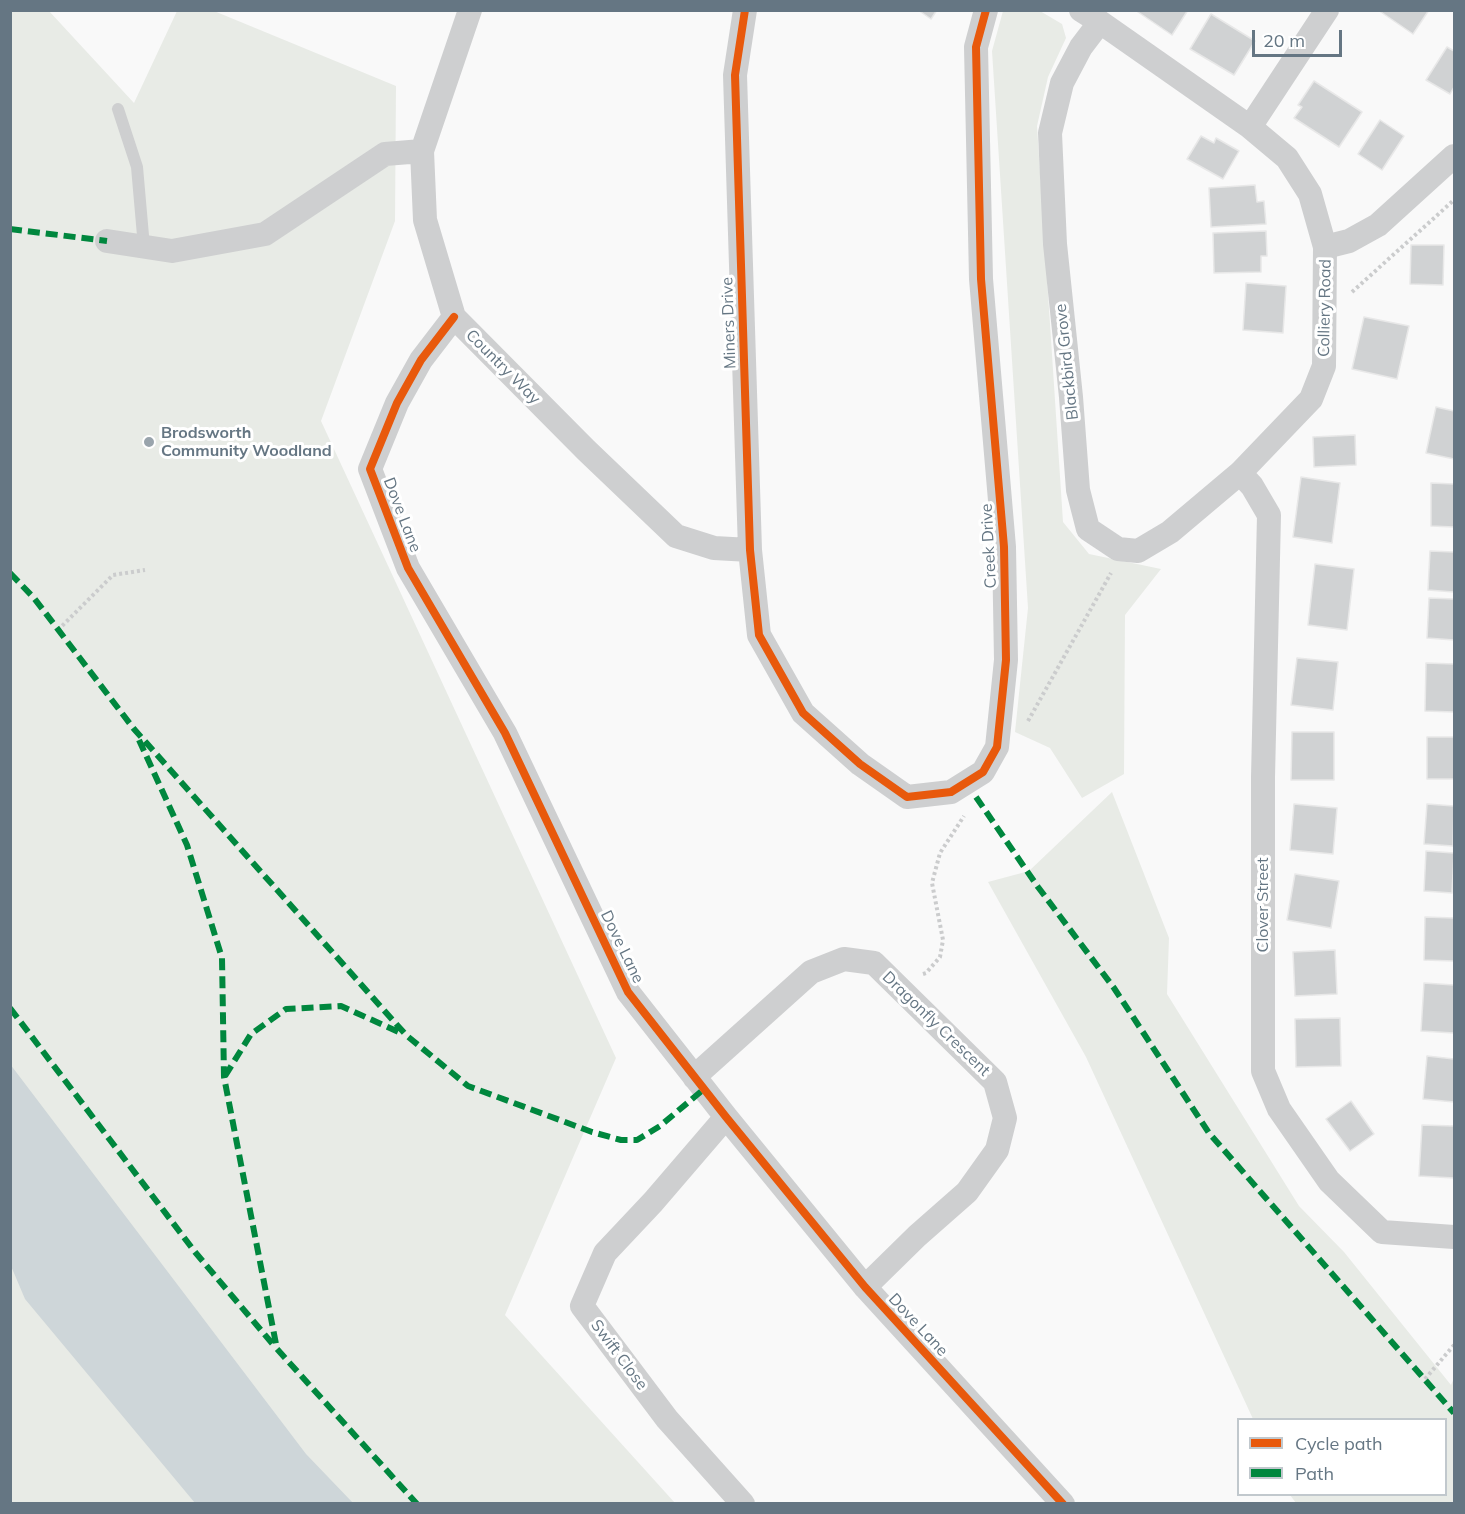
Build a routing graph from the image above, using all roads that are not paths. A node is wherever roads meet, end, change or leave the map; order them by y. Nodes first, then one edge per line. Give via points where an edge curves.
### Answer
1 (470, 10) edge
2 (746, 10) edge
3 (986, 10) edge
4 (1327, 10) edge
5 (1090, 16) edge
6 (118, 109) dead end
7 (1251, 127) junction
8 (422, 151) junction
9 (1455, 156) edge
10 (107, 241) dead end
11 (144, 247) junction
12 (1325, 247) junction
13 (454, 317) junction
14 (1240, 473) junction
15 (750, 550) junction
16 (759, 635) joint
17 (694, 1077) junction
18 (726, 1117) junction
19 (1455, 1236) edge
20 (865, 1287) junction
21 (743, 1503) edge
22 (1063, 1503) edge

1 - 8 street, Country Way
2 - 15 street, Miners Drive via 735,75
3 - 16 street, Creek Drive via 976,47 981,279 1004,547 1006,660 997,747 983,772 951,792 907,797 860,764 803,713
4 - 7 street
5 - 7 street, Colliery Road
5 - 14 street, Blackbird Grove via 1081,46 1062,83 1050,133 1055,244 1078,490 1088,529 1118,549 1138,551 1170,532
6 - 11 lane via 137,166
7 - 12 street, Colliery Road via 1287,158 1310,194
8 - 11 street via 385,154 265,234 171,251
8 - 13 street, Country Way via 425,220
9 - 12 street via 1378,225 1349,241
10 - 11 street
12 - 14 street, Colliery Road via 1324,366 1311,399
13 - 15 street, Country Way via 676,536 714,548
13 - 17 street, Dove Lane via 397,403 370,469 408,568 504,733 628,992
14 - 19 street, Clover Street via 1269,515 1263,777 1263,1071 1279,1109 1329,1181 1382,1232
15 - 16 street, Miners Drive
17 - 18 street, Dove Lane
17 - 20 street, Dragonfly Crescent via 811,972 844,959 874,963 995,1082 1005,1118 997,1150 967,1192
18 - 20 street, Dove Lane
18 - 21 street, Swift Close via 605,1253 582,1306 667,1419
20 - 22 street, Dove Lane

